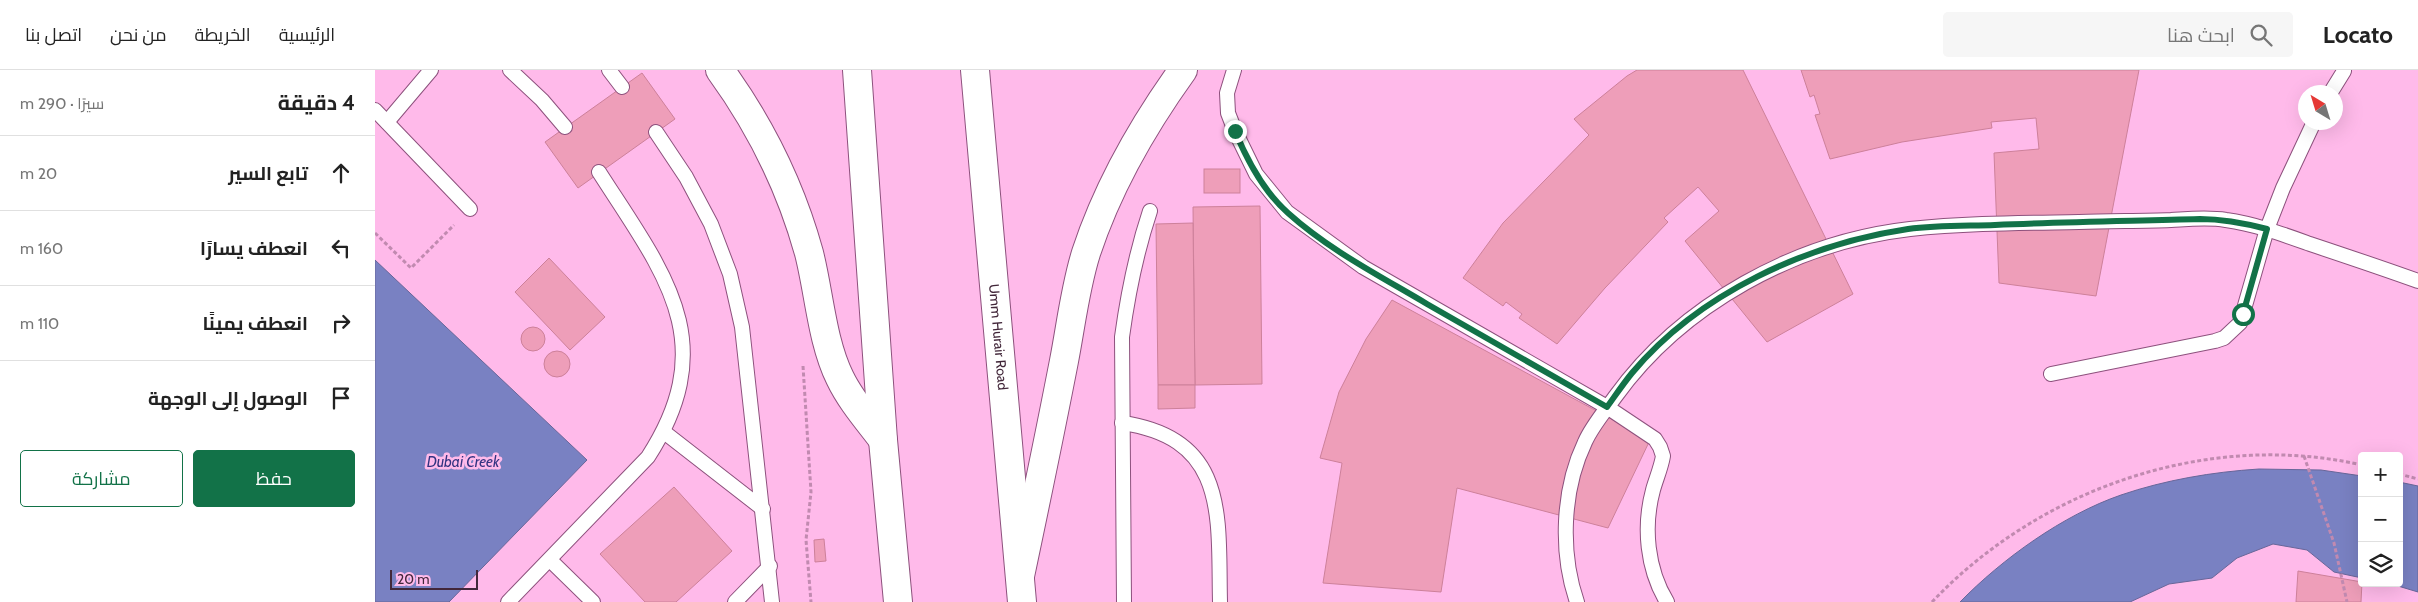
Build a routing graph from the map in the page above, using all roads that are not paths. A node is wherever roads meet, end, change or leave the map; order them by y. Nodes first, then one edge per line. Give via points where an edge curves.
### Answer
1 (431, 70) edge
2 (511, 70) edge
3 (609, 70) edge
4 (720, 70) edge
5 (857, 70) edge
6 (975, 70) edge
7 (1183, 70) edge
8 (1233, 70) edge
9 (2344, 71) edge
10 (2335, 85) edge
11 (622, 87) dead end
12 (375, 110) edge
13 (387, 122) junction
14 (565, 127) dead end
15 (2310, 130) edge
16 (656, 132) dead end
17 (599, 172) dead end
18 (470, 209) road end
19 (1150, 211) dead end
20 (2267, 229) junction
21 (2418, 280) edge
22 (2051, 374) dead end
23 (1607, 407) junction
24 (1122, 423) junction
25 (664, 432) junction
26 (883, 440) junction
27 (763, 509) junction
28 (550, 560) junction
29 (769, 566) junction
30 (1021, 589) edge
31 (1572, 599) edge
32 (508, 602) edge
33 (593, 602) edge
34 (735, 602) edge
35 (772, 602) edge
36 (898, 602) edge
37 (1124, 602) edge
38 (1221, 602) edge
39 (1667, 602) edge

1 - 13 lane
2 - 14 lane
3 - 11 lane
4 - 26 main road via 766,142 790,196 809,252 828,344 839,377
5 - 26 main road
6 - 30 main road, Umm Hurair Road
7 - 30 main road via 1153,111 1127,156 1086,254 1073,306
8 - 23 lane via 1227,93 1235,131 1256,174 1287,212 1363,267
9 - 10 lane
12 - 13 lane
13 - 18 lane
15 - 20 lane
16 - 27 lane via 707,216 730,274 743,327
17 - 25 lane via 664,276 679,314 684,354 679,395
19 - 24 lane via 1127,294 1122,337
20 - 21 lane
20 - 22 lane via 2239,323 2224,338
20 - 23 lane via 2223,219 2200,219 1909,229 1857,239 1807,254 1758,276 1712,303 1670,336 1639,367
23 - 31 lane via 1585,441 1568,501 1565,531
23 - 39 lane via 1655,439 1661,447 1663,456 1648,517 1648,543 1653,569
24 - 37 lane
24 - 38 lane via 1143,426 1181,445 1207,478 1215,497 1218,518
25 - 27 lane
25 - 28 lane via 648,457
26 - 36 main road
27 - 29 lane
28 - 32 lane
28 - 33 lane
29 - 34 lane
29 - 35 lane

